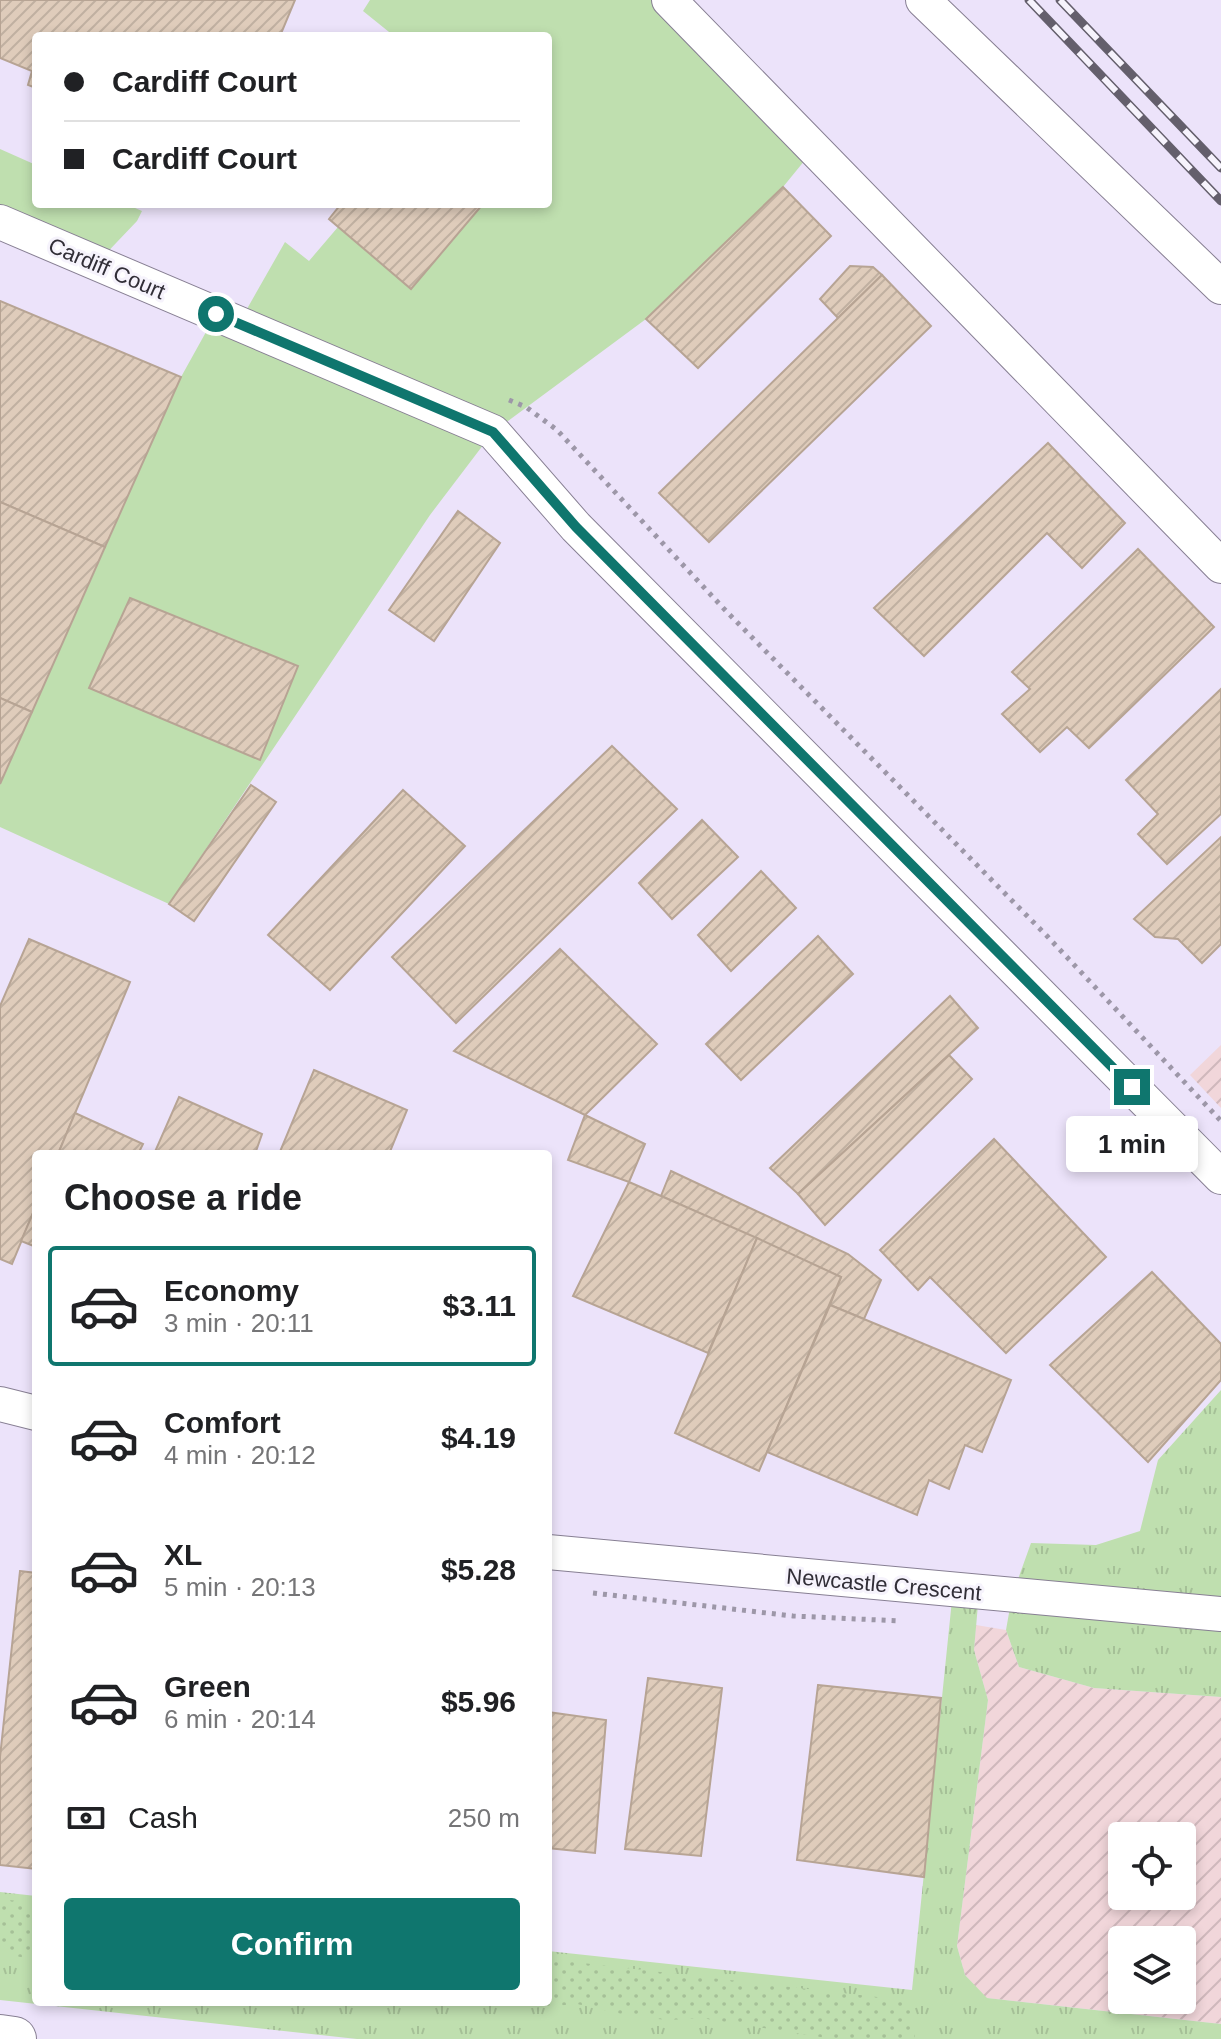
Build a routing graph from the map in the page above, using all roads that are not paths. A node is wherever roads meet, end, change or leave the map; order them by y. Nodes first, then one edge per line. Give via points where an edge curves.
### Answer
1 (669, 0) edge
2 (923, 0) edge
3 (0, 222) edge
4 (1221, 287) edge
5 (1221, 566) edge
6 (1221, 1177) edge
7 (0, 1404) edge
8 (32, 1412) edge
9 (552, 1552) edge
10 (1221, 1614) edge
11 (0, 2037) edge
12 (14, 2039) edge

1 - 5 street
2 - 4 street
3 - 6 street, Cardiff Court via 493,432 576,527
7 - 8 street
9 - 10 street, Newcastle Crescent
11 - 12 highway

